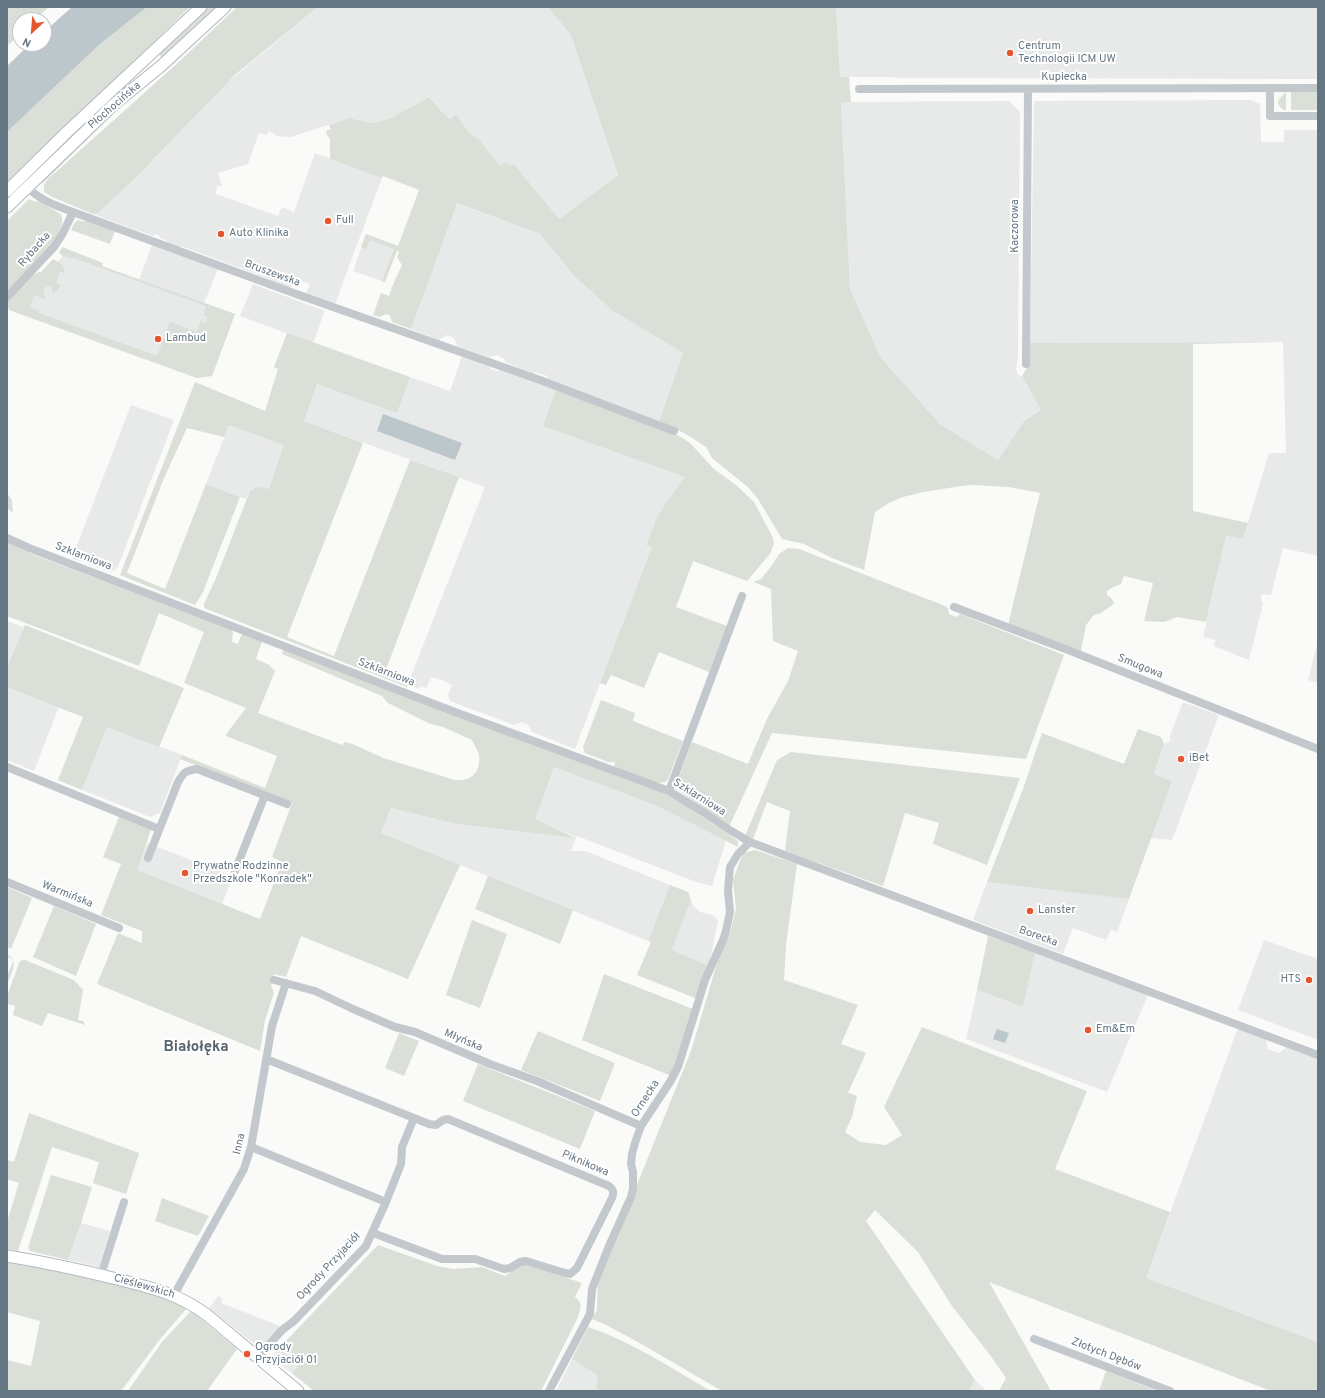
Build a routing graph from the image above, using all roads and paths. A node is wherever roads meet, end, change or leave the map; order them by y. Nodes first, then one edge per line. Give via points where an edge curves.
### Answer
1 (201, 7) edge
2 (225, 7) edge
3 (151, 54) junction
4 (161, 66) junction
5 (1270, 88) junction
6 (1318, 88) edge
7 (858, 89) dead end
8 (1028, 89) junction
9 (1318, 116) edge
10 (34, 165) junction
11 (42, 174) junction
12 (28, 188) junction
13 (7, 191) edge
14 (39, 196) junction
15 (7, 207) edge
16 (73, 212) junction
17 (7, 297) edge
18 (1026, 364) dead end
19 (674, 430) dead end
20 (7, 538) edge
21 (742, 596) dead end
22 (954, 607) dead end
23 (1318, 749) edge
24 (7, 767) edge
25 (669, 791) junction
26 (265, 795) junction
27 (287, 804) dead end
28 (159, 829) junction
29 (750, 842) junction
30 (148, 858) dead end
31 (235, 871) dead end
32 (7, 882) edge
33 (119, 928) dead end
34 (274, 980) dead end
35 (286, 983) junction
36 (1318, 1055) edge
37 (266, 1059) junction
38 (414, 1118) junction
39 (642, 1126) junction
40 (251, 1147) junction
41 (124, 1202) dead end
42 (386, 1202) junction
43 (373, 1233) junction
44 (7, 1256) edge
45 (101, 1275) junction
46 (174, 1294) junction
47 (1034, 1339) dead end
48 (258, 1357) junction
49 (298, 1391) edge
50 (549, 1391) edge
51 (1170, 1391) edge

1 - 3 main road, Płochocińska
2 - 4 main road, Płochocińska
3 - 4 street
3 - 10 main road, Płochocińska
4 - 11 main road, Płochocińska via 112,106
5 - 6 street, Kupiecka
5 - 8 street, Kupiecka
5 - 9 street via 1270,116
7 - 8 street, Kupiecka
8 - 18 street, Kaczorowa
10 - 12 street via 28,177
10 - 13 main road, Płochocińska
11 - 12 main road, Płochocińska
11 - 14 street via 38,182
12 - 14 street, Bruszewska
12 - 15 main road, Płochocińska
14 - 16 street, Bruszewska
16 - 17 street, Rybacka via 54,247
16 - 19 street, Bruszewska
20 - 25 street, Szklarniowa via 448,709
21 - 25 street
22 - 23 street, Smugowa
24 - 28 street
25 - 29 street, Szklarniowa
26 - 27 street
26 - 28 street via 197,769 189,770 183,773 178,782
26 - 31 street
28 - 30 street
29 - 36 street, Borecka
29 - 39 street, Ornecka via 730,867 730,912 726,931 705,980 674,1077
32 - 33 street, Warmińska
34 - 35 street, Młyńska
35 - 37 street, Inna via 272,1026
35 - 39 street, Młyńska via 315,991 395,1027 415,1032
37 - 38 street, Piknikowa
37 - 40 street, Inna
38 - 42 street, Ogrody Przyjaciół via 402,1147 401,1164
38 - 43 street, Piknikowa via 436,1125 448,1119 609,1186 613,1190 613,1195 577,1268 570,1274 526,1261 504,1269 475,1259 442,1259
39 - 50 street, Ornecka via 632,1154 631,1197 608,1246 592,1289 590,1314
40 - 42 street
40 - 46 street, Inna via 244,1169
41 - 45 street
42 - 43 street, Ogrody Przyjaciół
43 - 48 street, Ogrody Przyjaciół via 366,1246
44 - 45 main road, Cieślewskich
45 - 46 main road, Cieślewskich
46 - 48 main road, Cieślewskich via 201,1310
47 - 51 street, Złotych Dębów
48 - 49 main road, Cieślewskich

